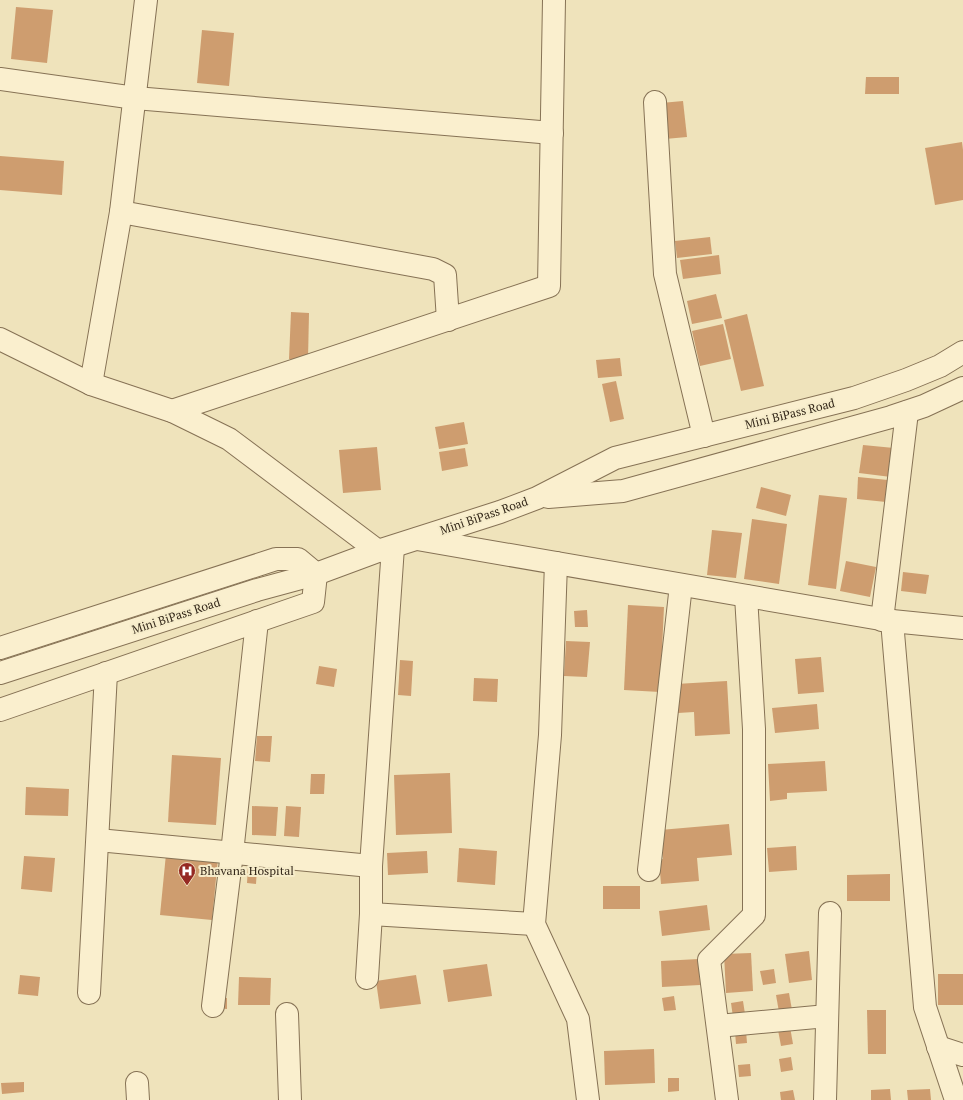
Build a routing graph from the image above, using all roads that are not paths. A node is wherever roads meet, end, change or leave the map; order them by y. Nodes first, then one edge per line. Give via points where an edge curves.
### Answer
1 (146, 0) edge
2 (554, 0) edge
3 (0, 79) edge
4 (135, 98) junction
5 (655, 102) dead end
6 (552, 133) junction
7 (121, 212) junction
8 (448, 320) junction
9 (0, 339) edge
10 (963, 352) edge
11 (91, 384) junction
12 (963, 388) edge
13 (172, 411) junction
14 (907, 412) junction
15 (704, 436) junction
16 (537, 498) junction
17 (416, 539) junction
18 (385, 549) junction
19 (556, 563) junction
20 (316, 574) junction
21 (681, 585) junction
22 (746, 596) junction
23 (887, 620) junction
24 (257, 622) junction
25 (963, 628) edge
26 (0, 648) edge
27 (0, 673) edge
28 (106, 673) junction
29 (0, 710) edge
30 (98, 840) junction
31 (232, 853) junction
32 (371, 866) junction
33 (649, 870) dead end
34 (830, 913) dead end
35 (371, 914) junction
36 (534, 924) junction
37 (366, 978) dead end
38 (89, 993) dead end
39 (213, 1006) dead end
40 (287, 1014) dead end
41 (827, 1016) junction
42 (718, 1026) junction
43 (938, 1047) junction
44 (963, 1055) edge
45 (290, 1100) edge
46 (588, 1100) edge
47 (727, 1100) edge
48 (825, 1100) edge
49 (956, 1100) edge

1 - 4 street
2 - 6 street
3 - 4 street
4 - 6 street
4 - 7 street
5 - 15 street via 665,274
6 - 8 street via 549,286
7 - 8 street via 433,269 446,275
7 - 11 street
8 - 13 street
9 - 11 street
10 - 15 street, Mini BiPass Road via 940,366 854,398
11 - 13 street
12 - 14 street
13 - 18 street via 229,439
14 - 16 street via 623,491
14 - 23 street
15 - 16 street, Mini BiPass Road via 615,458
16 - 17 street, Mini BiPass Road
17 - 18 street, Mini BiPass Road
17 - 19 street
18 - 20 street, Mini BiPass Road
18 - 32 street
19 - 21 street
19 - 36 street via 550,734
20 - 24 street via 313,602
20 - 26 street via 298,559 276,559
20 - 27 street, Mini BiPass Road via 257,590
21 - 22 street
21 - 33 street
22 - 23 street
22 - 42 street via 754,729 754,915 709,960
23 - 25 street
23 - 43 street via 925,1006
24 - 28 street
24 - 31 street
28 - 29 street
28 - 30 street
30 - 31 street
30 - 38 street
31 - 32 street
31 - 39 street
32 - 35 street
34 - 41 street
35 - 36 street
35 - 37 street
36 - 46 street via 578,1019
40 - 45 street
41 - 42 street
41 - 48 street
42 - 47 street
43 - 44 street
43 - 49 street

